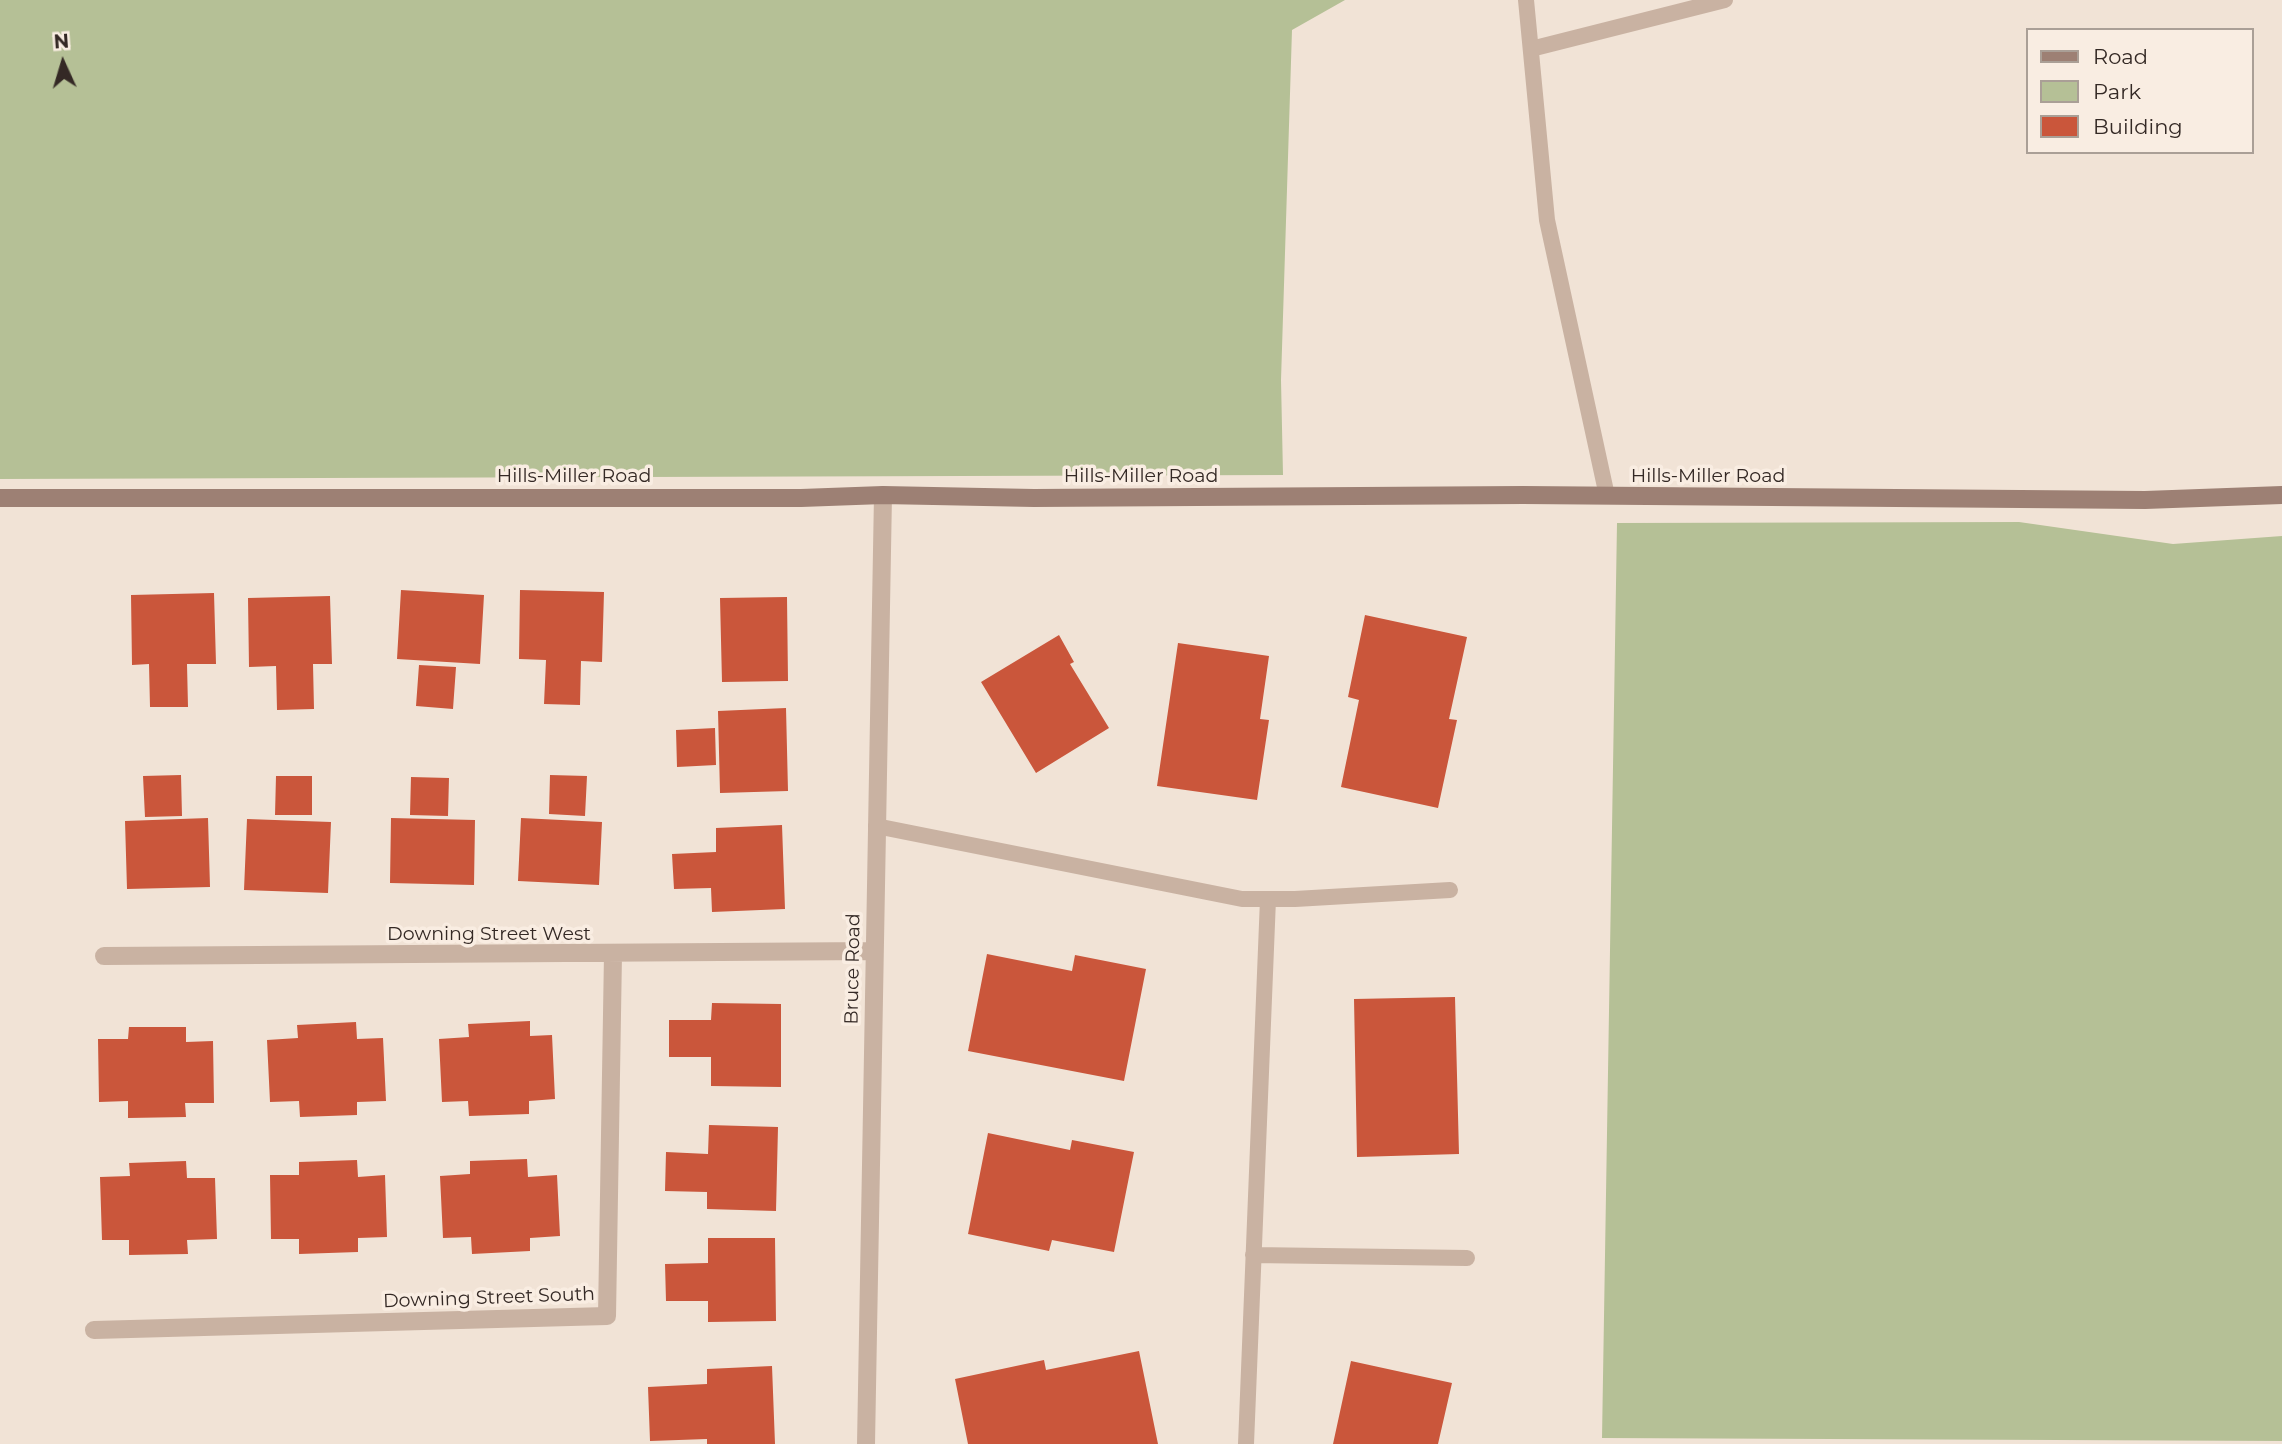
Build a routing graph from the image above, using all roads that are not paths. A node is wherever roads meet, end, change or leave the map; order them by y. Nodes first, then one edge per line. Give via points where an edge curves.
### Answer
1 (1526, 0) edge
2 (1725, 0) edge
3 (1531, 49) junction
4 (883, 495) junction
5 (2282, 495) edge
6 (1607, 496) junction
7 (0, 498) edge
8 (876, 826) junction
9 (1450, 890) dead end
10 (1268, 899) junction
11 (874, 951) junction
12 (613, 954) junction
13 (104, 956) dead end
14 (1253, 1255) junction
15 (1467, 1258) dead end
16 (94, 1330) dead end
17 (866, 1444) edge
18 (1246, 1444) edge

1 - 3 lane
2 - 3 lane
3 - 6 lane via 1547,220
4 - 6 street, Hills-Miller Road
4 - 7 street, Hills-Miller Road
4 - 8 street, Bruce Road
5 - 6 street, Hills-Miller Road via 2145,500
8 - 10 lane via 1242,899
8 - 11 street, Bruce Road
9 - 10 lane
10 - 14 lane
11 - 12 street, Downing Street West
11 - 17 street, Bruce Road
12 - 13 street, Downing Street West
12 - 16 street, Downing Street South via 607,1316
14 - 15 lane
14 - 18 lane

